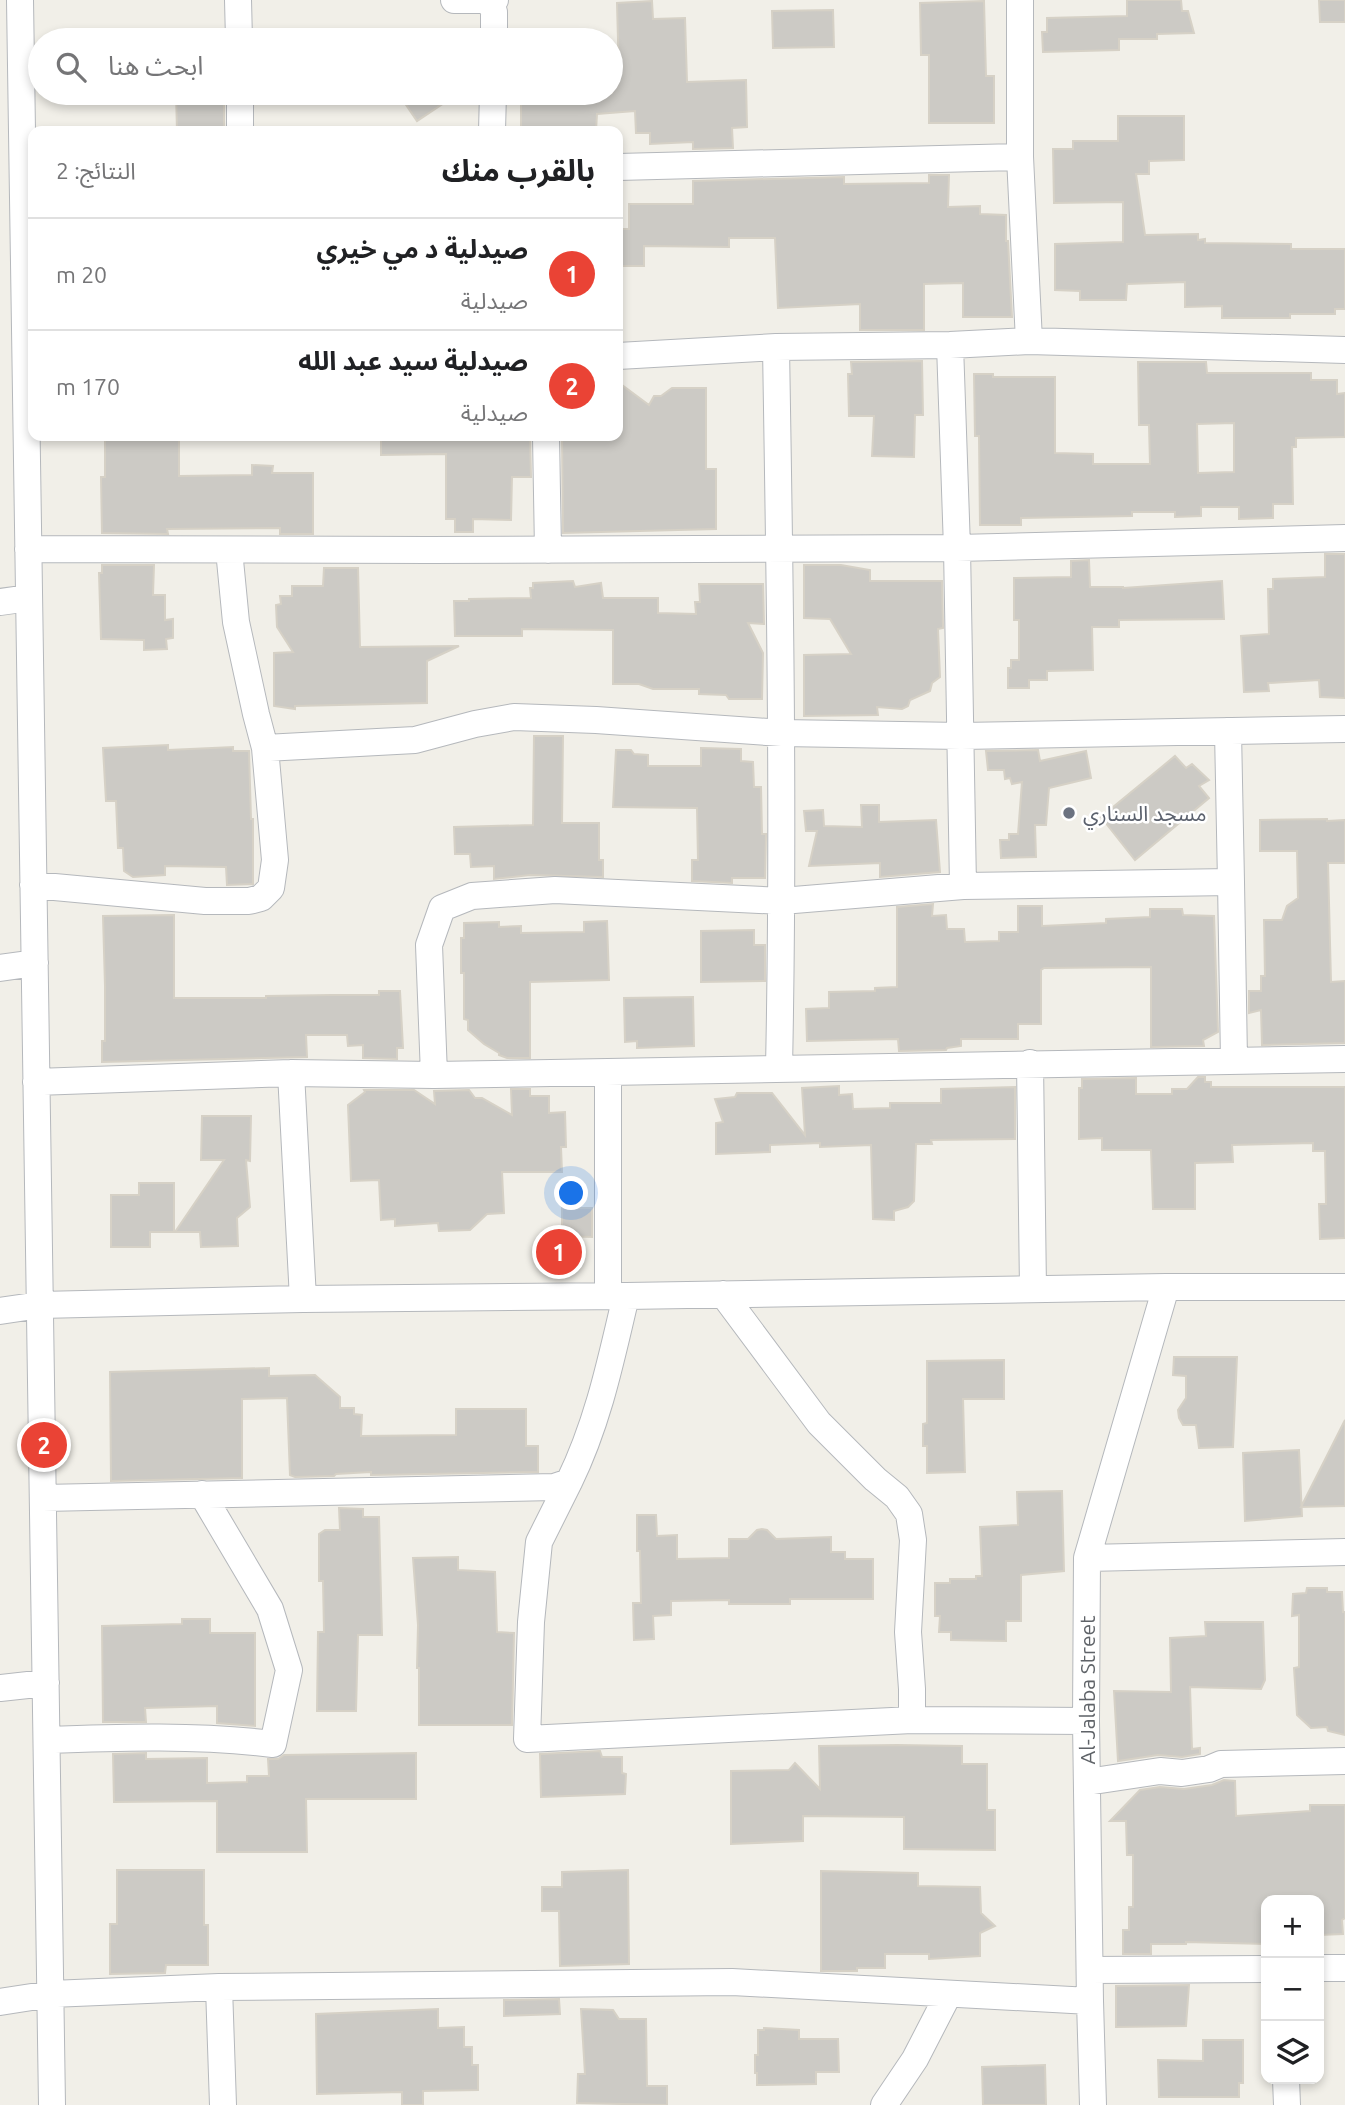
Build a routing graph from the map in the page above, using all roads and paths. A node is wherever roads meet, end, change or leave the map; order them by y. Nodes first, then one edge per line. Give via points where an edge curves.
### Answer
1 (20, 0) edge
2 (238, 0) edge
3 (454, 0) edge
4 (1020, 0) edge
5 (492, 1) edge
6 (239, 28) edge
7 (494, 28) edge
8 (240, 105) edge
9 (492, 105) edge
10 (240, 126) edge
11 (492, 126) edge
12 (1020, 157) junction
13 (623, 167) edge
14 (19, 186) edge
15 (1029, 341) junction
16 (950, 345) junction
17 (776, 346) junction
18 (28, 348) edge
19 (1345, 350) edge
20 (623, 356) edge
21 (29, 441) edge
22 (546, 441) edge
23 (1345, 538) edge
24 (957, 548) junction
25 (28, 549) junction
26 (779, 549) junction
27 (229, 550) junction
28 (548, 550) junction
29 (29, 598) junction
30 (0, 602) edge
31 (1345, 729) edge
32 (1228, 731) junction
33 (782, 733) junction
34 (961, 736) junction
35 (265, 748) junction
36 (1231, 882) junction
37 (33, 885) junction
38 (963, 886) junction
39 (782, 901) junction
40 (34, 963) junction
41 (0, 968) edge
42 (1345, 1059) edge
43 (1234, 1060) junction
44 (1031, 1063) junction
45 (779, 1068) junction
46 (608, 1072) junction
47 (291, 1073) junction
48 (434, 1075) junction
49 (36, 1082) junction
50 (1166, 1287) junction
51 (1345, 1287) edge
52 (1034, 1289) junction
53 (723, 1294) junction
54 (617, 1296) junction
55 (303, 1299) junction
56 (40, 1305) junction
57 (0, 1311) edge
58 (569, 1482) junction
59 (202, 1494) junction
60 (43, 1498) junction
61 (1345, 1552) edge
62 (1087, 1558) junction
63 (46, 1683) junction
64 (0, 1688) edge
65 (912, 1720) junction
66 (1086, 1721) junction
67 (47, 1740) junction
68 (1345, 1761) edge
69 (1087, 1782) junction
70 (1324, 1968) edge
71 (1345, 1968) edge
72 (1261, 1969) edge
73 (1090, 1970) junction
74 (219, 1986) junction
75 (51, 1994) junction
76 (948, 1995) junction
77 (1090, 2001) junction
78 (0, 2002) edge
79 (1286, 2084) edge
80 (52, 2105) edge
81 (223, 2105) edge
82 (884, 2105) edge
83 (1093, 2105) edge
84 (1287, 2105) edge

1 - 14 street
2 - 6 street
3 - 5 street
4 - 12 street
5 - 7 street
8 - 10 street
9 - 11 street
12 - 13 street
12 - 15 street
14 - 18 street
15 - 16 street
15 - 19 street
16 - 17 street
16 - 24 street
17 - 20 street
17 - 26 street
21 - 25 street
22 - 28 street
23 - 24 street
24 - 26 street
24 - 34 street
25 - 27 street
25 - 29 street
26 - 28 street
26 - 33 street
27 - 28 street
27 - 35 street via 236,622
29 - 30 street
29 - 37 street
31 - 32 street
32 - 34 street
32 - 36 street
33 - 34 street
33 - 35 street via 514,717 415,740
33 - 39 street
34 - 38 street
35 - 37 street via 275,860 271,888 261,898 205,901
36 - 38 street
36 - 43 street
37 - 40 street
38 - 39 street
39 - 45 street
39 - 48 street via 555,890 472,896 442,908 429,945
40 - 41 street
40 - 49 street
42 - 43 street
43 - 44 street
44 - 45 street
44 - 52 street
45 - 46 street
46 - 48 street
46 - 54 street
47 - 48 street
47 - 49 street
47 - 55 street
49 - 56 street
50 - 51 street
50 - 52 street
50 - 62 street, Al-Jalaba Street
52 - 53 street
53 - 54 street
53 - 65 street via 820,1423 909,1514 913,1540 908,1632
54 - 55 street
54 - 58 street via 604,1394
55 - 56 street
56 - 57 street
56 - 60 street
58 - 59 street via 554,1488
58 - 65 street via 540,1542 531,1622 527,1739
59 - 60 street
59 - 67 street via 270,1609 289,1670 272,1744 230,1739
60 - 63 street
61 - 62 street
62 - 66 street, Al-Jalaba Street
63 - 64 street
63 - 67 street
65 - 66 street
66 - 69 street, Al-Jalaba Street
67 - 75 street
68 - 69 street via 1221,1764 1182,1773 1160,1771
69 - 73 street, Al-Jalaba Street
70 - 71 street
72 - 73 street
73 - 77 street, Al-Jalaba Street
74 - 75 street
74 - 76 street via 732,1982
74 - 81 street
75 - 78 street
75 - 80 street
76 - 77 street
76 - 82 street via 915,2059
77 - 83 street, Al-Jalaba Street
79 - 84 street

